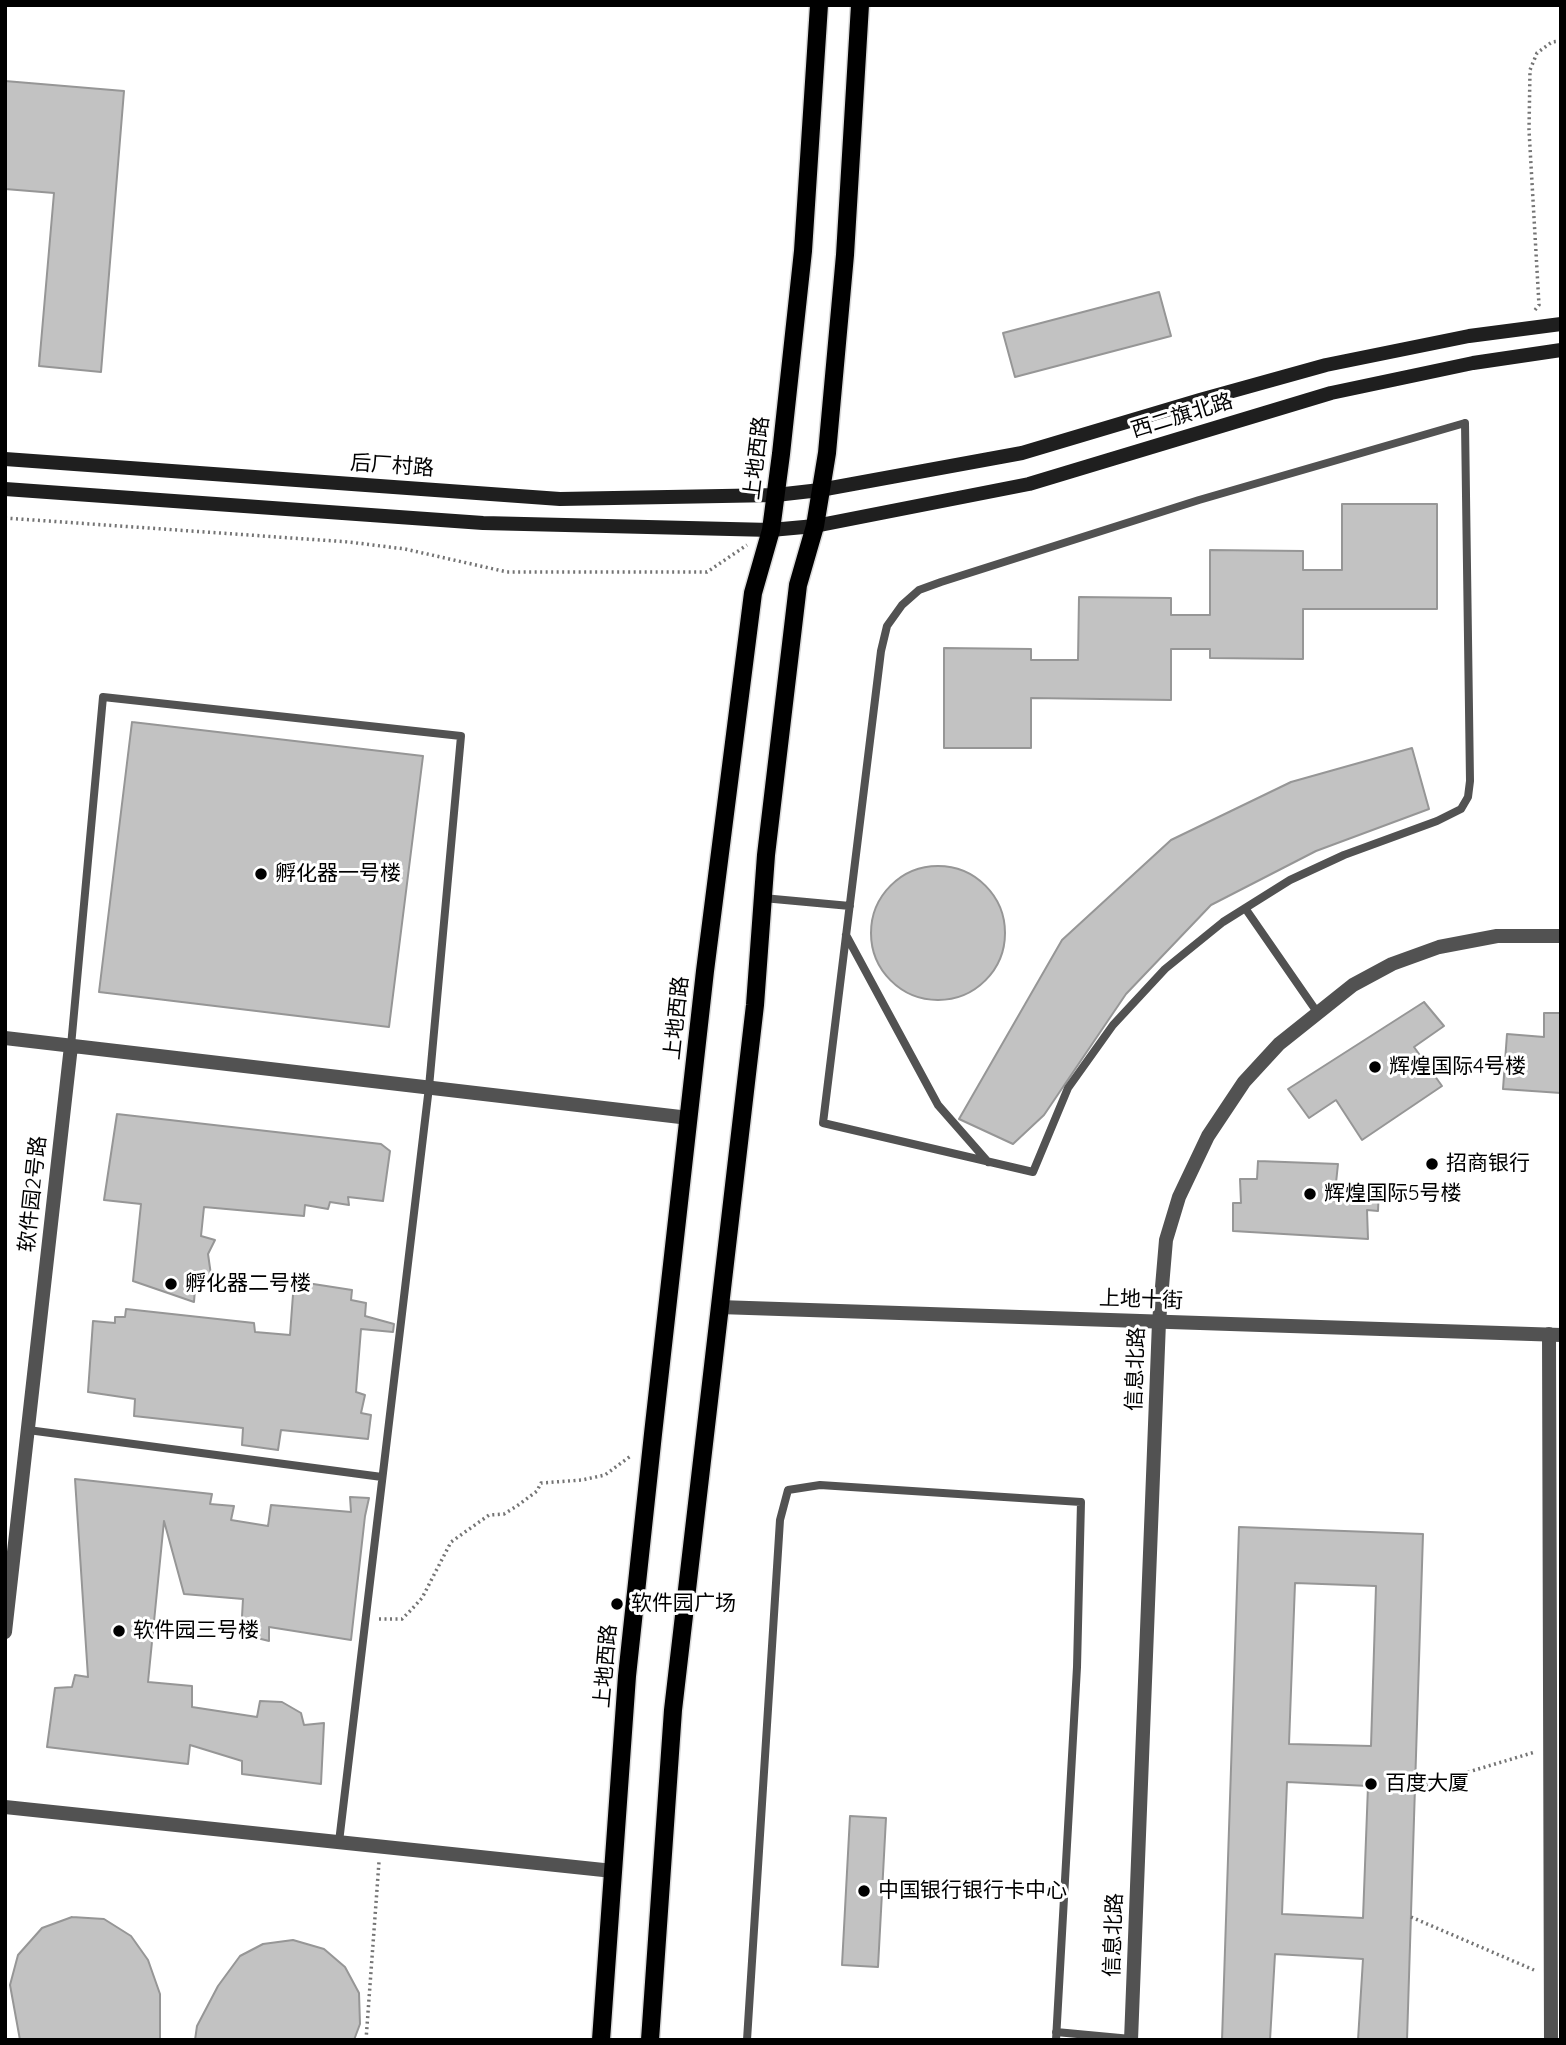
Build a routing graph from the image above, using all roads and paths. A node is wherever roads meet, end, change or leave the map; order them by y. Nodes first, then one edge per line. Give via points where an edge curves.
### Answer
1 (819, 5) edge
2 (860, 5) edge
3 (1561, 41) edge
4 (1561, 324) edge
5 (1518, 330) junction
6 (1561, 350) edge
7 (5, 459) edge
8 (5, 489) edge
9 (820, 490) junction
10 (776, 495) junction
11 (5, 519) edge
12 (815, 526) junction
13 (771, 530) junction
14 (763, 898) junction
15 (850, 906) junction
16 (1245, 908) junction
17 (846, 935) junction
18 (1561, 936) edge
19 (1317, 1012) junction
20 (5, 1038) edge
21 (71, 1045) junction
22 (429, 1087) junction
23 (689, 1118) junction
24 (988, 1162) junction
25 (719, 1307) junction
26 (1159, 1322) junction
27 (1555, 1335) edge
28 (28, 1430) junction
29 (636, 1450) dead end
30 (382, 1477) junction
31 (366, 1617) junction
32 (5, 1632) edge
33 (1550, 1748) junction
34 (1415, 1788) dead end
35 (5, 1807) edge
36 (339, 1842) junction
37 (380, 1846) junction
38 (612, 1871) junction
39 (1411, 1917) dead end
40 (1550, 1978) junction
41 (1056, 2036) edge
42 (366, 2040) edge
43 (601, 2040) edge
44 (650, 2040) edge
45 (747, 2040) edge
46 (1131, 2040) edge
47 (1551, 2040) edge

1 - 10 main road, 上地西路 via 803,251
2 - 9 main road via 844,268
3 - 5 path via 1536,53 1530,70 1539,305
4 - 5 main road, 西二旗北路
5 - 9 main road, 西二旗北路 via 1326,365 1022,453
6 - 12 main road, 西二旗北路 via 1331,393 1029,484
7 - 10 main road, 后厂村路 via 560,499
8 - 13 main road via 483,523
9 - 10 main road, 西二旗北路
9 - 12 main road
10 - 13 main road, 上地西路
11 - 13 path via 349,542 405,549 506,572 707,572
12 - 13 main road, 西二旗北路
12 - 14 main road via 798,585
13 - 23 main road, 上地西路 via 753,593
14 - 15 lane
14 - 25 main road
15 - 16 lane via 881,651 887,626 919,590 1199,500 1465,423 1468,797 1452,815 1344,855
15 - 17 lane
16 - 19 lane
16 - 24 lane via 1165,969 1113,1025 1068,1088 1033,1172
17 - 24 lane via 938,1105
17 - 24 lane via 823,1122
18 - 19 street, 信息北路 via 1497,936 1439,947 1392,964
19 - 26 street, 信息北路 via 1244,1082 1208,1136 1178,1197 1166,1240
20 - 21 street
21 - 22 street
21 - 22 lane via 103,697 461,736
21 - 28 street, 软件园2号路
22 - 23 street
22 - 30 lane
23 - 38 main road, 上地西路 via 629,1662
25 - 26 street, 上地十街
25 - 44 main road via 673,1710
26 - 27 street, 上地十街
26 - 46 street, 信息北路
27 - 33 street
28 - 30 lane
28 - 32 street, 软件园2号路
29 - 31 path via 605,1475 541,1483 537,1491 504,1514 489,1515 451,1542 422,1598 402,1619
30 - 31 lane
31 - 36 lane
33 - 34 path
33 - 40 street
35 - 36 street
36 - 37 street
37 - 38 street
37 - 42 path
38 - 43 main road, 上地西路
39 - 40 path
40 - 47 street
41 - 45 lane via 1082,1502 820,1485 788,1490 780,1520
41 - 46 lane

